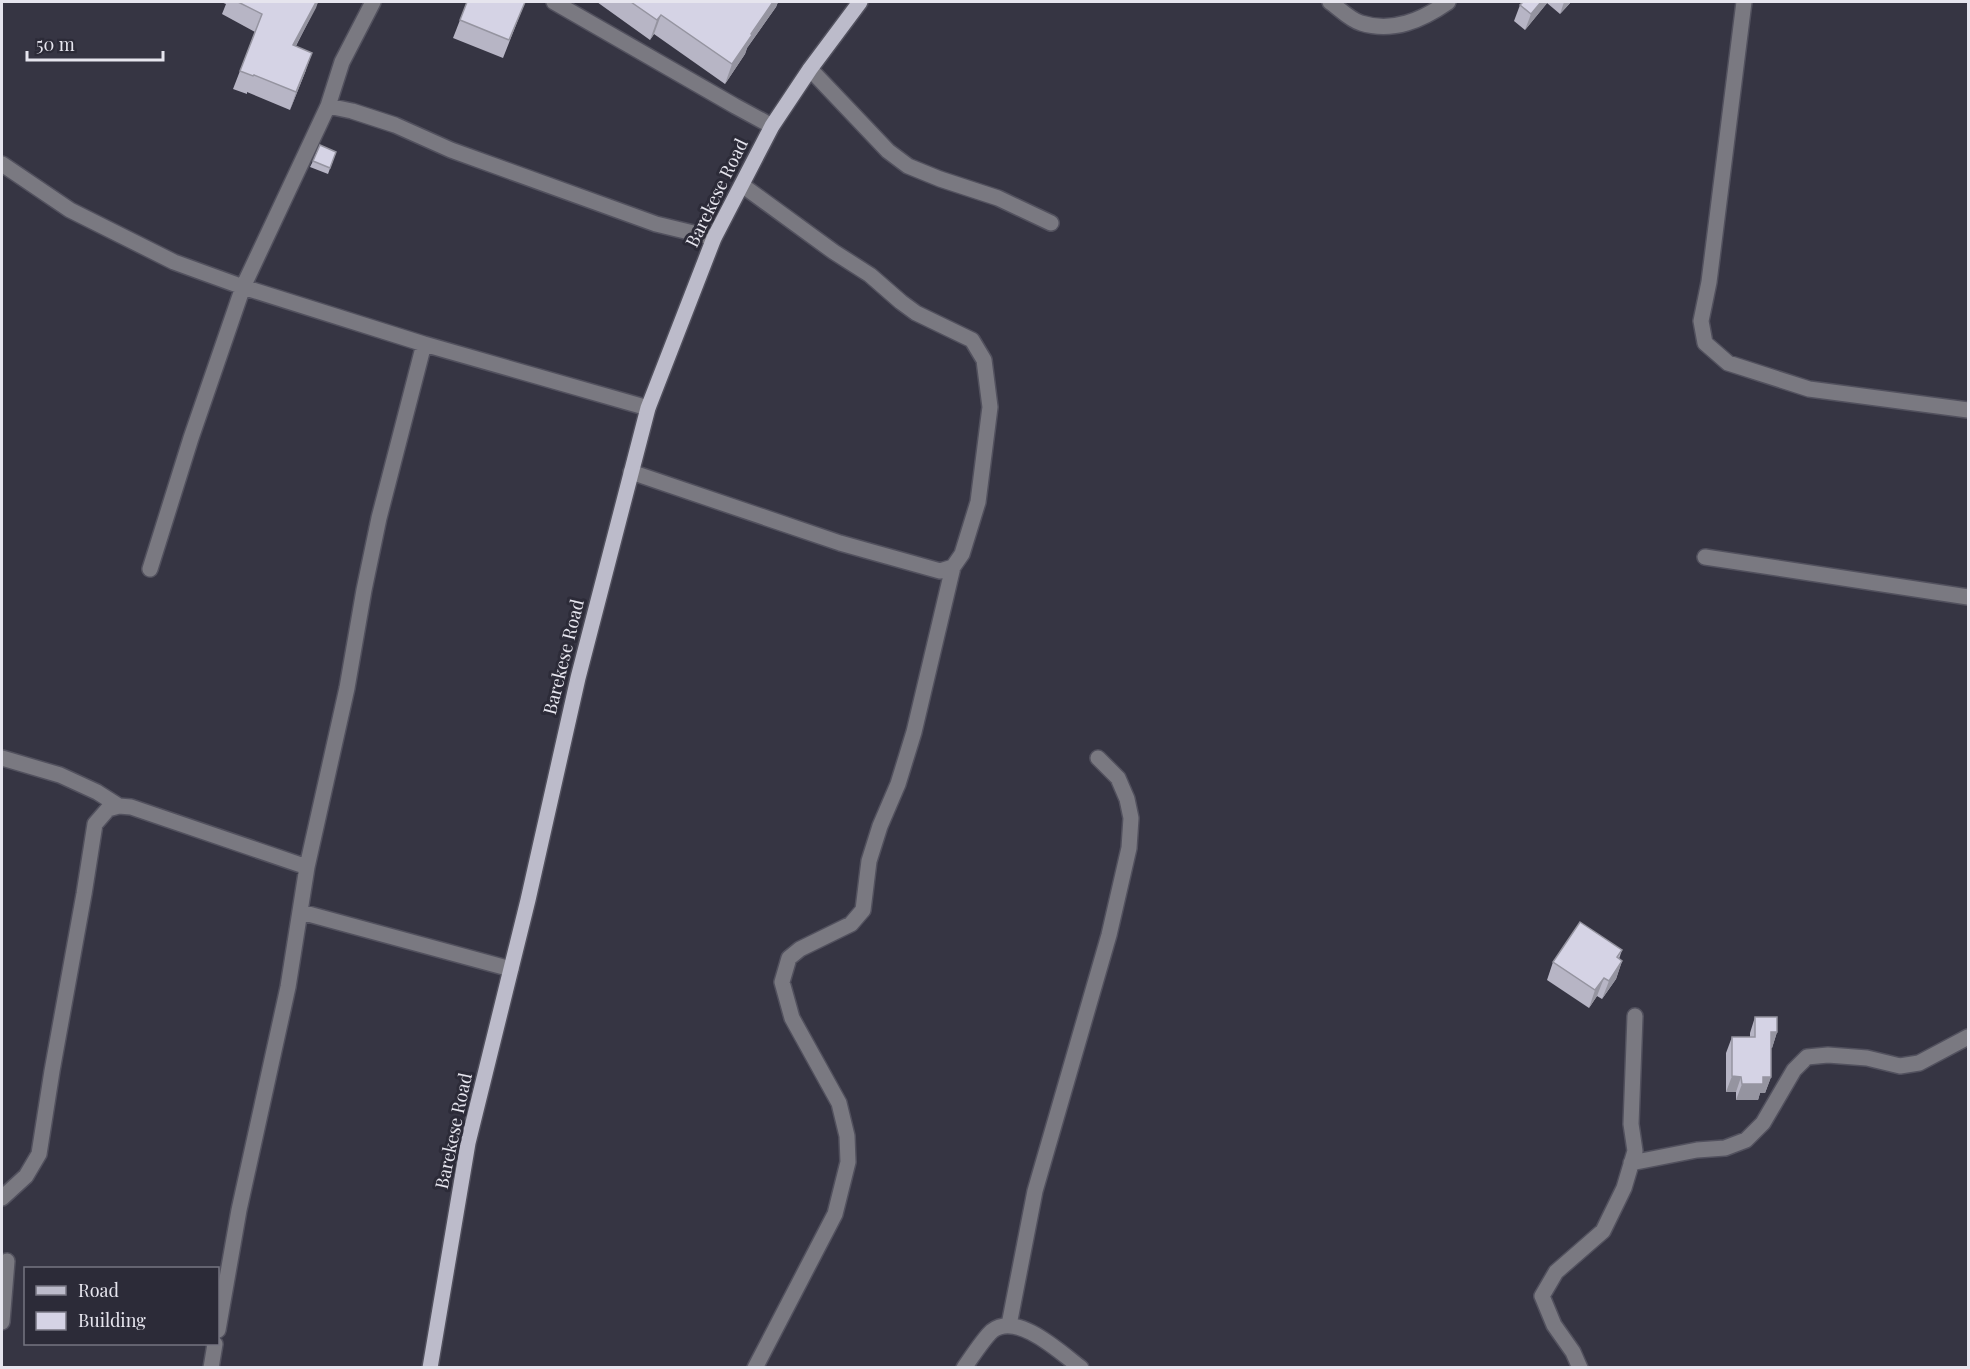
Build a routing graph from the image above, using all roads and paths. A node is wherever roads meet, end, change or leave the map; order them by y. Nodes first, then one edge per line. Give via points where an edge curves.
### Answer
1 (373, 2) edge
2 (554, 2) edge
3 (860, 2) edge
4 (1330, 2) edge
5 (1448, 2) edge
6 (1744, 2) edge
7 (810, 69) junction
8 (328, 106) junction
9 (772, 126) junction
10 (2, 164) edge
11 (742, 185) junction
12 (1051, 223) dead end
13 (714, 238) junction
14 (243, 287) junction
15 (424, 344) junction
16 (648, 408) junction
17 (1968, 410) edge
18 (631, 472) junction
19 (1705, 557) dead end
20 (953, 567) junction
21 (150, 569) dead end
22 (1968, 597) edge
23 (2, 758) edge
24 (1098, 759) dead end
25 (119, 806) junction
26 (307, 867) junction
27 (301, 912) junction
28 (511, 969) junction
29 (1635, 1016) dead end
30 (1968, 1037) edge
31 (1631, 1163) junction
32 (2, 1198) edge
33 (7, 1261) dead end
34 (2, 1322) edge
35 (219, 1324) edge
36 (1009, 1325) junction
37 (215, 1345) edge
38 (211, 1368) edge
39 (430, 1368) edge
40 (755, 1368) edge
41 (964, 1368) edge
42 (1081, 1368) edge
43 (1580, 1368) edge

1 - 8 street via 342,62
2 - 9 street
3 - 7 main road, Barekese Road
4 - 5 street via 1359,23 1390,28 1428,16
6 - 17 street via 1701,321 1705,343 1728,363 1809,389
7 - 9 main road, Barekese Road
7 - 12 street via 888,151 908,166 998,198
8 - 13 street via 396,125 451,150 656,224
8 - 14 street
9 - 11 main road, Barekese Road
10 - 14 street via 70,210 174,262
11 - 13 main road, Barekese Road
11 - 20 street via 870,274 901,303 972,340 984,360 990,406 978,502 962,554
13 - 16 main road, Barekese Road
14 - 15 street
14 - 21 street
15 - 16 street
15 - 26 street via 379,518
16 - 18 main road, Barekese Road
18 - 20 street via 840,543 940,572
18 - 28 main road, Barekese Road via 578,678
19 - 22 street
20 - 40 street via 914,732 869,861 863,910 851,924 800,948 789,958 782,982 792,1018 839,1103 848,1162 835,1214
23 - 25 street via 60,775
24 - 36 street via 1118,778 1127,799 1131,818 1129,848 1109,935 1035,1191
25 - 26 street
25 - 32 street via 108,809 95,824 39,1154 26,1176
26 - 27 street
27 - 28 street
27 - 35 street
28 - 39 main road, Barekese Road via 468,1143
29 - 31 street via 1631,1124 1635,1151
30 - 31 street via 1919,1063 1900,1066 1867,1058 1807,1057 1794,1070 1763,1123 1746,1140 1725,1148
31 - 43 street via 1624,1188 1602,1231 1556,1272 1542,1296
33 - 34 street
36 - 41 street via 993,1330
36 - 42 street via 1027,1329
37 - 38 street

